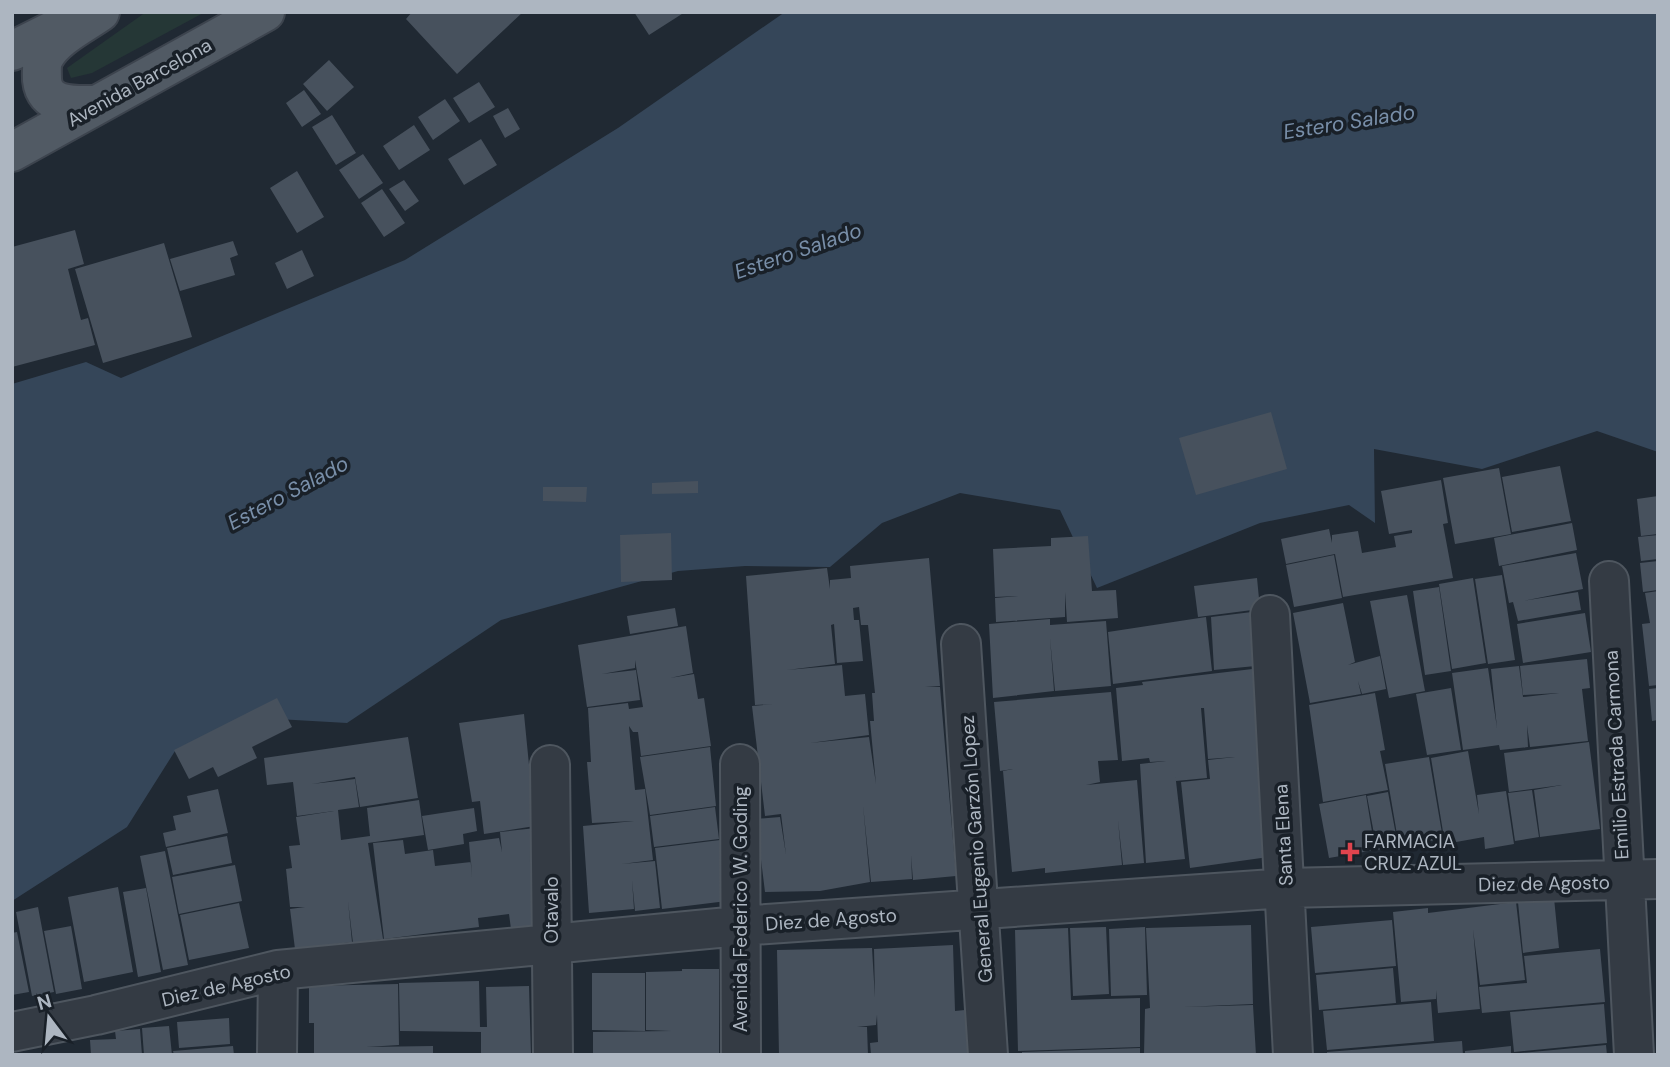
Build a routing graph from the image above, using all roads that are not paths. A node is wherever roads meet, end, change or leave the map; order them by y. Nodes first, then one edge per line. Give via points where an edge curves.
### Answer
1 (100, 12) edge
2 (265, 12) edge
3 (73, 16) edge
4 (12, 51) edge
5 (12, 77) edge
6 (96, 105) junction
7 (12, 141) edge
8 (12, 152) edge
9 (1609, 581) dead end
10 (1270, 615) dead end
11 (961, 644) dead end
12 (740, 764) dead end
13 (550, 765) dead end
14 (1640, 880) edge
15 (1286, 888) junction
16 (981, 909) junction
17 (739, 926) junction
18 (551, 944) junction
19 (278, 970) junction
20 (12, 1032) edge
21 (277, 1055) edge
22 (553, 1055) edge
23 (741, 1055) edge
24 (988, 1055) edge
25 (1293, 1055) edge
26 (1634, 1055) edge

1 - 6 main road via 58,43 44,58 41,72 51,99
2 - 6 main road, Avenida Barcelona
3 - 4 main road
5 - 7 main road via 25,90 27,105 26,119
6 - 8 main road, Avenida Barcelona
9 - 14 street, Emilio Estrada Carmona
10 - 15 street, Santa Elena
11 - 16 street, General Eugenio Garzón Lopez
12 - 17 street, Avenida Federico W. Goding
13 - 18 street, Otavalo
14 - 15 street, Diez de Agosto
14 - 26 street, Emilio Estrada Carmona
15 - 16 street, Diez de Agosto
15 - 25 street, Santa Elena
16 - 17 street, Diez de Agosto
16 - 24 street, General Eugenio Garzón Lopez
17 - 18 street, Diez de Agosto
17 - 23 street, Avenida Federico W. Goding
18 - 19 street, Diez de Agosto
18 - 22 street, Otavalo
19 - 20 street, Diez de Agosto
19 - 21 street

